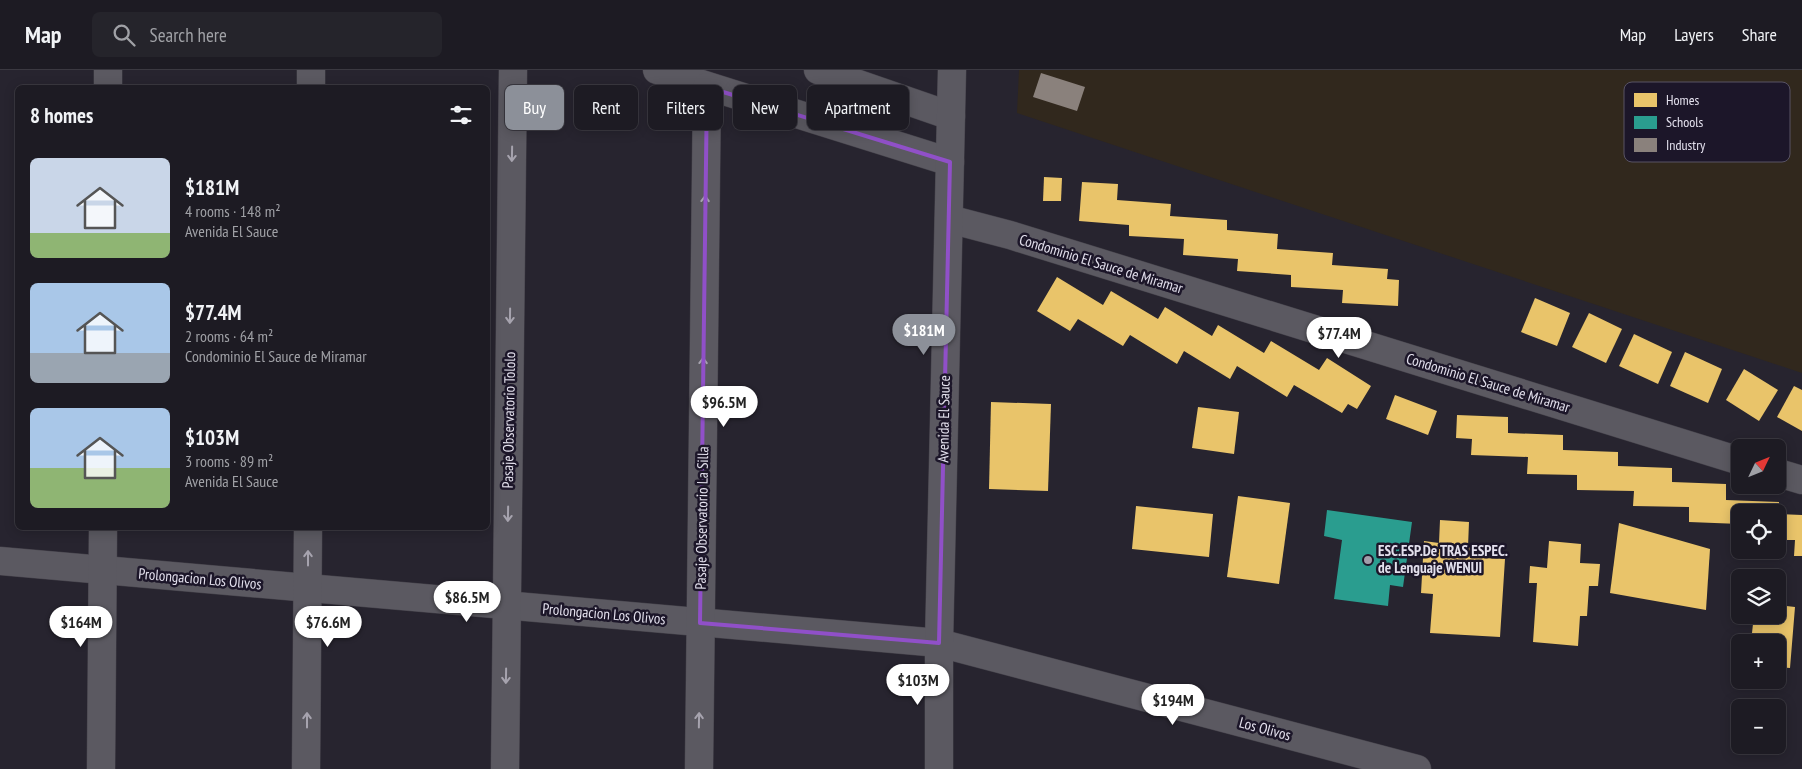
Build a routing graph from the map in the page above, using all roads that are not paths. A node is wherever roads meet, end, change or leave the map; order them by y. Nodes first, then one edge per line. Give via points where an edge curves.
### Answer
1 (108, 70) edge
2 (311, 70) edge
3 (513, 70) edge
4 (657, 70) edge
5 (818, 70) edge
6 (952, 70) edge
7 (108, 85) edge
8 (311, 85) edge
9 (699, 85) edge
10 (723, 93) edge
11 (951, 116) junction
12 (706, 130) edge
13 (950, 162) junction
14 (949, 219) junction
15 (1731, 458) edge
16 (1786, 475) edge
17 (1802, 480) edge
18 (104, 530) edge
19 (308, 530) edge
20 (0, 561) edge
21 (103, 571) junction
22 (308, 588) junction
23 (507, 605) junction
24 (700, 623) junction
25 (939, 643) junction
26 (101, 769) edge
27 (306, 769) edge
28 (505, 769) edge
29 (699, 769) edge
30 (939, 769) edge
31 (1417, 769) edge

1 - 7 street
2 - 8 street
3 -> 23 street, Pasaje Observatorio Tololo
4 - 9 street
5 - 11 street
6 - 11 street, Avenida El Sauce
10 - 13 street
11 - 13 street, Avenida El Sauce
24 -> 12 street, Pasaje Observatorio La Silla
13 - 14 street, Avenida El Sauce
14 - 15 street, Condominio El Sauce de Miramar
14 - 25 street, Avenida El Sauce
16 - 17 street
18 - 21 street
22 -> 19 street
20 - 21 street, Prolongacion Los Olivos
21 - 22 street, Prolongacion Los Olivos
21 - 26 street
22 - 23 street, Prolongacion Los Olivos
27 -> 22 street
23 - 24 street, Prolongacion Los Olivos
23 -> 28 street, Pasaje Observatorio Tololo
24 - 25 street, Prolongacion Los Olivos
29 -> 24 street, Pasaje Observatorio La Silla
25 - 30 street, Avenida El Sauce
25 - 31 street, Los Olivos

